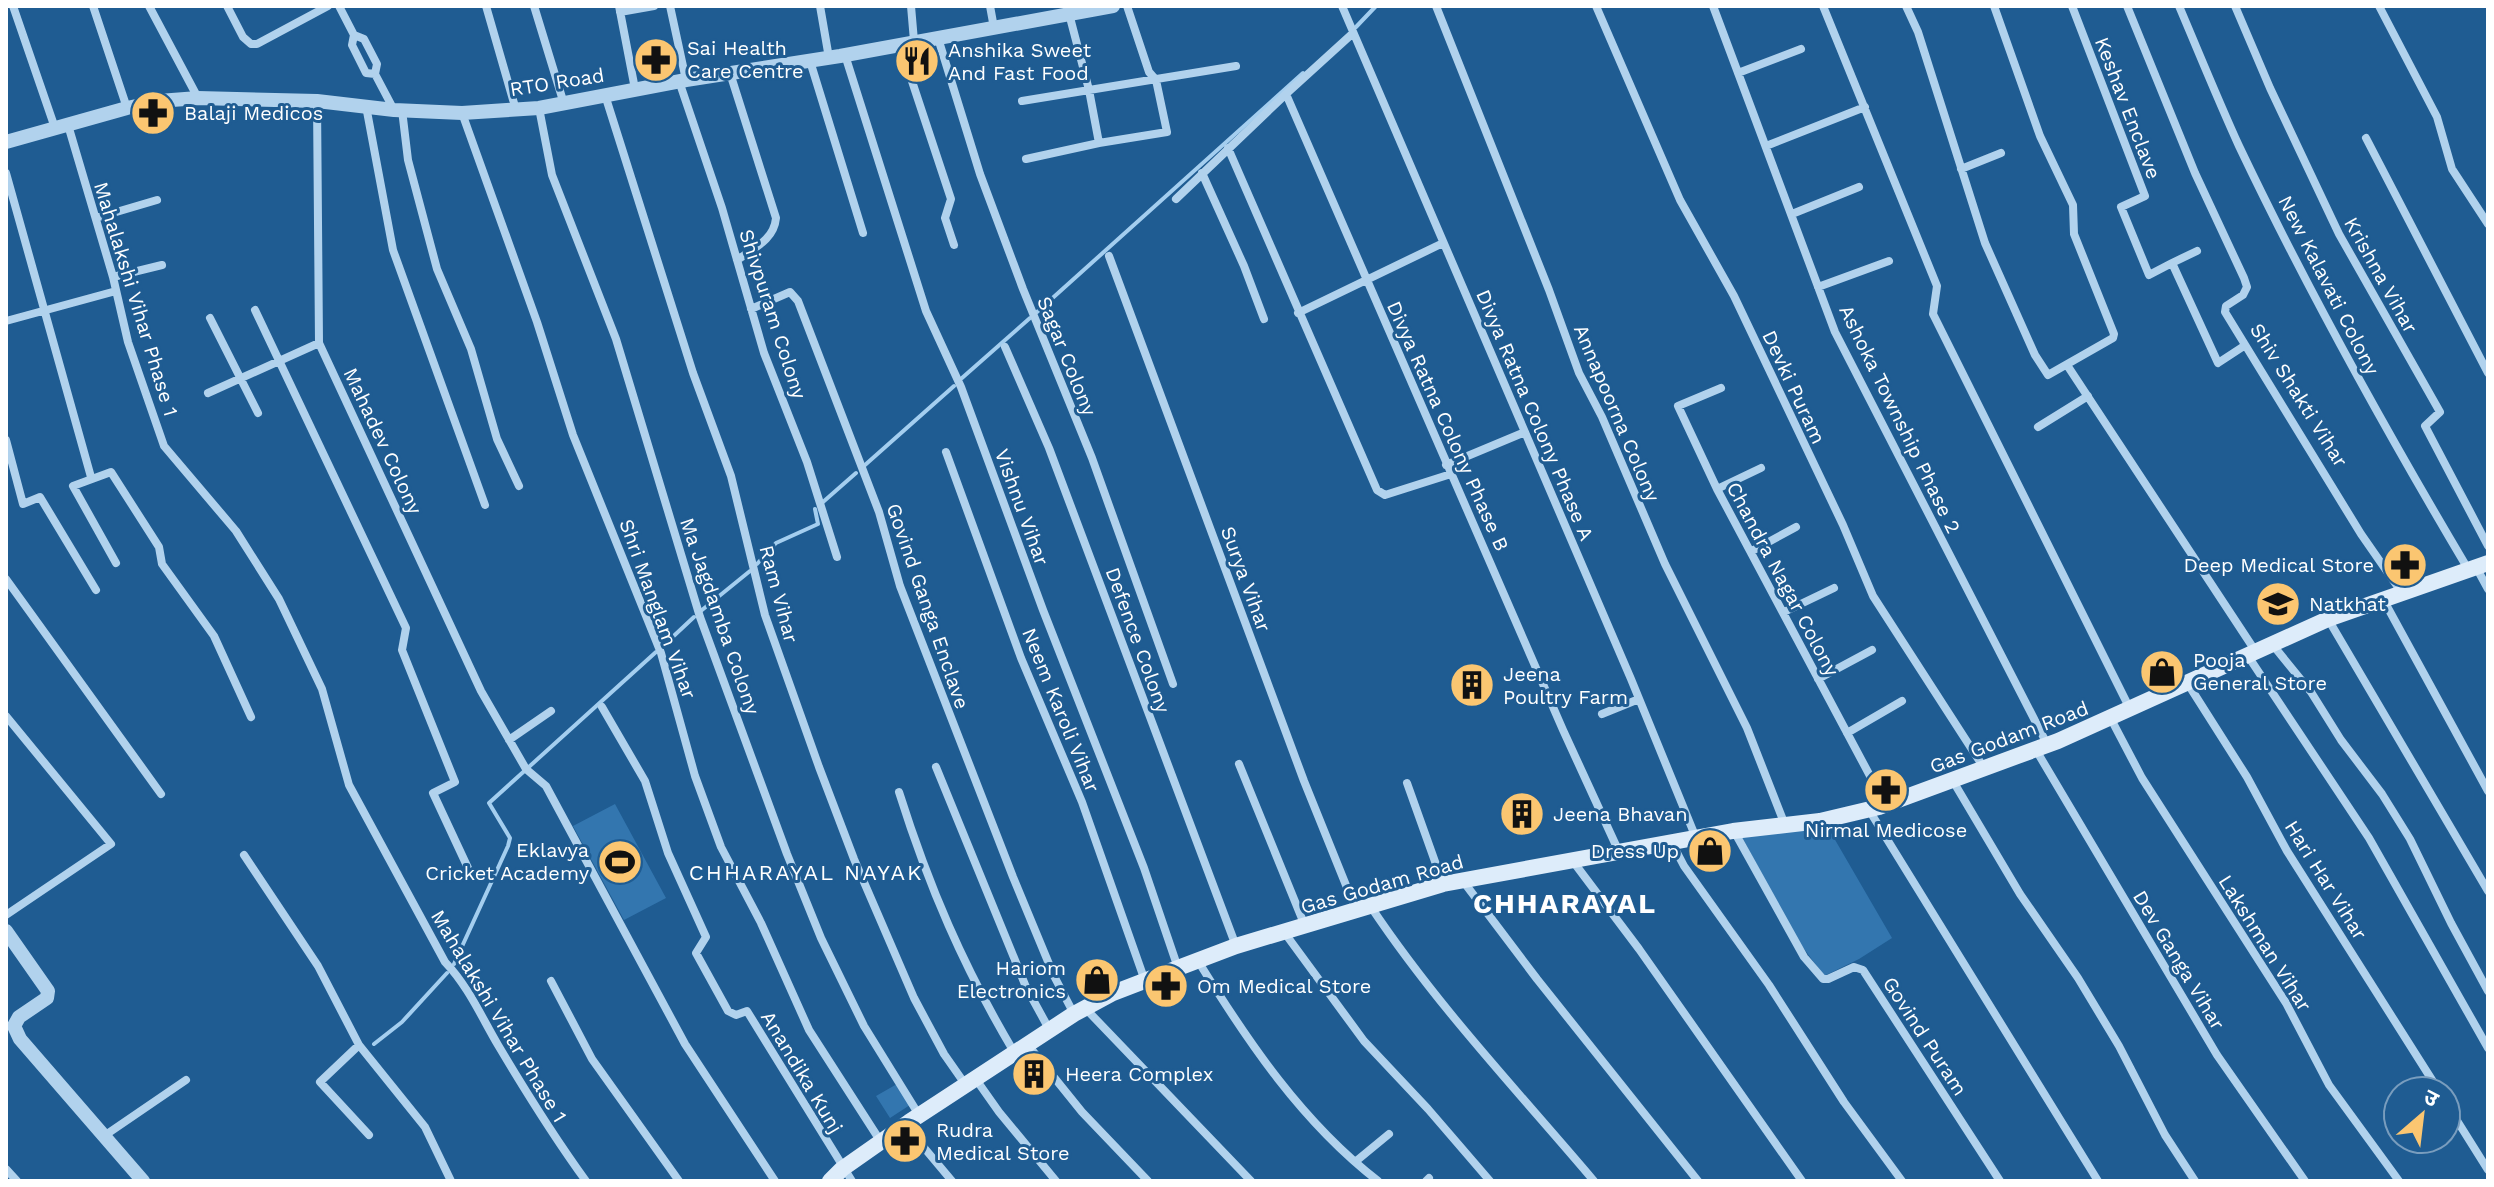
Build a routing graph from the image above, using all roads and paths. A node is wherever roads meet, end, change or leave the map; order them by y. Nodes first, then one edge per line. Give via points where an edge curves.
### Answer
1 (13, 6) edge
2 (93, 6) edge
3 (149, 6) edge
4 (227, 6) edge
5 (328, 6) edge
6 (339, 6) edge
7 (486, 6) edge
8 (534, 6) edge
9 (654, 6) edge
10 (670, 6) edge
11 (820, 6) edge
12 (911, 6) edge
13 (990, 6) edge
14 (1113, 6) edge
15 (1127, 6) edge
16 (1342, 6) edge
17 (1436, 6) edge
18 (1596, 6) edge
19 (1713, 6) edge
20 (1823, 6) edge
21 (1906, 6) edge
22 (1994, 6) edge
23 (2072, 6) edge
24 (2127, 6) edge
25 (2179, 6) edge
26 (2235, 6) edge
27 (2379, 6) edge
28 (619, 9) edge
29 (1067, 10) edge
30 (994, 28) junction
31 (1352, 34) junction
32 (354, 35) junction
33 (938, 37) junction
34 (907, 42) junction
35 (1801, 49) dead end
36 (372, 53) junction
37 (845, 55) junction
38 (829, 58) junction
39 (360, 60) junction
40 (810, 61) junction
41 (1236, 66) dead end
42 (730, 73) junction
43 (1738, 73) junction
44 (375, 74) junction
45 (683, 80) junction
46 (1156, 80) junction
47 (635, 89) junction
48 (1089, 90) junction
49 (1286, 94) junction
50 (605, 95) junction
51 (198, 98) junction
52 (317, 101) junction
53 (1022, 101) dead end
54 (564, 104) junction
55 (366, 106) junction
56 (1865, 107) junction
57 (127, 108) junction
58 (539, 108) junction
59 (398, 110) junction
60 (516, 110) junction
61 (462, 113) junction
62 (61, 126) junction
63 (2366, 138) dead end
64 (6, 142) edge
65 (1099, 143) junction
66 (1766, 146) junction
67 (1228, 148) junction
68 (2001, 153) dead end
69 (1026, 159) dead end
70 (1961, 169) junction
71 (6, 173) edge
72 (1202, 173) junction
73 (1859, 187) dead end
74 (1176, 199) dead end
75 (157, 200) dead end
76 (1792, 214) junction
77 (96, 218) junction
78 (2488, 224) edge
79 (863, 233) dead end
80 (1443, 243) junction
81 (954, 245) dead end
82 (2197, 251) dead end
83 (1109, 256) dead end
84 (737, 260) junction
85 (1889, 261) dead end
86 (2172, 263) junction
87 (162, 265) dead end
88 (113, 277) junction
89 (1366, 281) junction
90 (1818, 287) junction
91 (116, 291) junction
92 (751, 309) junction
93 (255, 310) dead end
94 (44, 311) junction
95 (1298, 313) junction
96 (210, 318) dead end
97 (1264, 319) dead end
98 (6, 321) edge
99 (319, 343) junction
100 (2244, 346) junction
101 (1005, 347) dead end
102 (279, 362) junction
103 (2067, 365) junction
104 (2488, 373) edge
105 (240, 378) junction
106 (1721, 388) dead end
107 (208, 393) dead end
108 (2088, 396) junction
109 (258, 413) dead end
110 (2038, 427) dead end
111 (1525, 432) junction
112 (6, 440) edge
113 (946, 452) dead end
114 (1446, 465) junction
115 (1761, 468) dead end
116 (1451, 474) junction
117 (91, 477) junction
118 (519, 486) dead end
119 (1717, 489) junction
120 (485, 505) dead end
121 (1796, 527) dead end
122 (2488, 546) edge
123 (1752, 551) junction
124 (837, 557) dead end
125 (116, 563) dead end
126 (2477, 567) edge
127 (6, 579) edge
128 (1834, 588) dead end
129 (2488, 589) edge
130 (96, 590) dead end
131 (2402, 593) junction
132 (2383, 599) junction
133 (1784, 612) junction
134 (2328, 619) junction
135 (2272, 644) junction
136 (1872, 650) dead end
137 (2252, 654) junction
138 (1818, 679) junction
139 (1173, 684) dead end
140 (2188, 684) junction
141 (1639, 699) junction
142 (1902, 701) dead end
143 (602, 707) dead end
144 (2130, 709) junction
145 (551, 711) dead end
146 (1602, 714) dead end
147 (6, 716) edge
148 (251, 717) dead end
149 (2111, 719) junction
150 (1847, 733) junction
151 (509, 740) junction
152 (2042, 747) junction
153 (1239, 764) dead end
154 (936, 767) dead end
155 (1985, 769) junction
156 (1953, 781) junction
157 (1407, 783) dead end
158 (2488, 791) edge
159 (899, 792) dead end
160 (161, 794) dead end
161 (1877, 807) junction
162 (1785, 825) junction
163 (1733, 831) junction
164 (1696, 838) junction
165 (1672, 842) junction
166 (1619, 852) junction
167 (244, 855) dead end
168 (1572, 860) junction
169 (468, 868) dead end
170 (1463, 880) junction
171 (1443, 884) junction
172 (2488, 891) edge
173 (1363, 909) junction
174 (6, 915) edge
175 (1305, 926) junction
176 (6, 931) edge
177 (1284, 932) junction
178 (1236, 946) junction
179 (1197, 961) junction
180 (1178, 968) junction
181 (551, 981) dead end
182 (1146, 981) junction
183 (2488, 991) edge
184 (1079, 1010) junction
185 (10, 1028) edge
186 (1049, 1029) junction
187 (359, 1045) junction
188 (1020, 1048) junction
189 (2488, 1048) edge
190 (2429, 1075) edge
191 (186, 1080) dead end
192 (970, 1081) junction
193 (912, 1120) junction
194 (2462, 1129) edge
195 (1389, 1134) dead end
196 (369, 1135) dead end
197 (104, 1136) junction
198 (881, 1142) junction
199 (1355, 1162) junction
200 (6, 1169) edge
201 (2488, 1170) edge
202 (841, 1177) edge
203 (17, 1181) edge
204 (143, 1181) edge
205 (451, 1181) edge
206 (586, 1181) edge
207 (679, 1181) edge
208 (775, 1181) edge
209 (952, 1181) edge
210 (1056, 1181) edge
211 (1148, 1181) edge
212 (1251, 1181) edge
213 (1378, 1181) edge
214 (1490, 1181) edge
215 (1594, 1181) edge
216 (1698, 1181) edge
217 (1802, 1181) edge
218 (1902, 1181) edge
219 (2000, 1181) edge
220 (2098, 1181) edge
221 (2195, 1181) edge
222 (2305, 1181) edge
223 (2399, 1181) edge

1 - 62 street, Mahalakshi Vihar Phase 1
2 - 57 street
3 - 51 street
4 - 5 street via 251,44
6 - 32 street
7 - 60 street
8 - 54 street
9 - 28 street
10 - 45 street, Shivpuram Colony
11 - 38 street
12 - 34 street
13 - 30 street
14 - 29 street, RTO Road
15 - 46 street
16 - 31 street, Divya Ratna Colony Phase A
17 - 162 street, Annapoorna Colony via 1579,373 1747,728
18 - 155 street, Devki Puram via 1680,200 1734,296 1873,596
19 - 43 street, Ashoka Township Phase 2
20 - 56 street
21 - 70 street
22 - 103 street via 2040,136 2073,205 2074,234 2114,334
23 - 86 street, Keshav Enclave via 2145,196 2121,207 2149,275
24 - 100 street, Shiv Shakti Vihar via 2247,287 2225,312
25 - 126 street, New Kalavati Colony via 2318,304 2394,444
26 - 122 street, Krishna Vihar via 2339,234 2440,412 2425,426
27 - 78 street via 2437,117 2452,169
28 - 47 street
29 - 30 street, RTO Road
29 - 48 street
30 - 33 street, RTO Road
31 - 49 street
31 - 80 street, Divya Ratna Colony Phase A
32 - 36 street via 364,39
32 - 39 street via 352,45
33 - 34 street, RTO Road
33 - 139 street, Sagar Colony via 980,174 1092,458
34 - 37 street, RTO Road
34 - 81 street via 951,199 945,218
35 - 43 street
36 - 39 street
36 - 44 street
37 - 38 street, RTO Road
37 - 180 street, Vishnu Vihar via 921,299 961,387
38 - 40 street, RTO Road
39 - 44 street via 366,73
40 - 42 street, RTO Road
40 - 79 street
41 - 46 street
42 - 45 street, RTO Road
42 - 84 street via 776,218 769,237
43 - 66 street, Ashoka Township Phase 2
44 - 59 street
45 - 47 street, RTO Road
45 - 84 street, Shivpuram Colony
46 - 48 street
46 - 65 street via 1167,132
47 - 50 street, RTO Road
48 - 53 street
48 - 65 street
49 - 67 street
49 - 89 street, Divya Ratna Colony Phase B
50 - 54 street, RTO Road
50 - 192 street, Ram Vihar via 731,476 765,615 819,767 914,998 944,1054
51 - 52 street, RTO Road
51 - 57 street, RTO Road
52 - 55 street, RTO Road
52 - 99 street, Mahadev Colony
54 - 58 street, RTO Road
55 - 59 street, RTO Road
55 - 120 street via 393,250
56 - 66 street
56 - 144 street via 1937,286 1933,314
57 - 62 street, RTO Road
58 - 60 street, RTO Road
58 - 193 street, Ma Jagdamba Colony via 552,175 616,339 700,617 787,854 821,938
59 - 61 street, RTO Road
59 - 118 street via 437,269
60 - 61 street, RTO Road
61 - 198 street, Shri Manglam Vihar via 573,435 661,653 721,847 809,1030
62 - 64 street, RTO Road
62 - 77 street, Mahalakshi Vihar Phase 1
63 - 104 street
65 - 69 street
66 - 76 street, Ashoka Township Phase 2
67 - 72 street
67 - 95 street
68 - 70 street
70 - 103 street via 1985,243 2035,355 2048,375
71 - 94 street
72 - 74 street
72 - 97 street
73 - 76 street
75 - 77 street
76 - 90 street, Ashoka Township Phase 2
77 - 88 street, Mahalakshi Vihar Phase 1
80 - 89 street
80 - 111 street, Divya Ratna Colony Phase A
82 - 86 street
83 - 173 street, Surya Vihar via 1299,766
84 - 92 street, Shivpuram Colony
85 - 90 street
86 - 100 street via 2216,362
87 - 88 street
88 - 91 street, Mahalakshi Vihar Phase 1
89 - 95 street
89 - 114 street, Divya Ratna Colony Phase B
90 - 152 street, Ashoka Township Phase 2 via 1835,332
91 - 94 street
91 - 206 street, Mahalakshi Vihar Phase 1 via 164,446 236,531 279,599 322,689 349,785 445,962 463,980 547,1127
92 - 124 street, Shivpuram Colony
92 - 184 street, Govind Ganga Enclave via 790,292 798,301 879,512 942,698 1054,976
93 - 102 street
94 - 98 street
94 - 117 street
95 - 116 street via 1380,494
96 - 105 street
99 - 102 street
99 - 151 street, Mahadev Colony via 481,691
100 - 131 street, Shiv Shakti Vihar
101 - 178 street, Defence Colony via 1049,448
102 - 105 street
102 - 169 street via 406,628 402,650 455,782 433,793
103 - 108 street
105 - 107 street
105 - 109 street
106 - 119 street, Chandra Nagar Colony via 1678,406
108 - 110 street
108 - 137 street
111 - 114 street
111 - 141 street, Divya Ratna Colony Phase A
112 - 130 street via 23,504 40,497
113 - 182 street, Neem Karoli Vihar
114 - 116 street, Divya Ratna Colony Phase B
115 - 119 street
116 - 166 street, Divya Ratna Colony Phase B
117 - 125 street via 73,486
117 - 148 street via 111,472 159,547 162,564 214,636
119 - 123 street, Chandra Nagar Colony
121 - 123 street
123 - 133 street, Chandra Nagar Colony
126 - 129 street, New Kalavati Colony
126 - 131 main road, Gas Godam Road
127 - 160 street
128 - 133 street
131 - 132 main road, Gas Godam Road
132 - 134 main road, Gas Godam Road
132 - 158 street
133 - 138 street, Chandra Nagar Colony
134 - 135 main road, Gas Godam Road
134 - 172 street
135 - 137 main road, Gas Godam Road
135 - 183 street via 2403,827
136 - 138 street
137 - 140 main road, Gas Godam Road
137 - 189 street via 2369,838
138 - 150 street, Chandra Nagar Colony
140 - 144 main road, Gas Godam Road
140 - 190 street, Hari Har Vihar
141 - 146 street
141 - 164 street, Divya Ratna Colony Phase A
142 - 150 street
143 - 202 street, Anandika Kunj via 645,781 668,853 706,937 696,953 728,1011 747,1011
144 - 149 main road, Gas Godam Road
145 - 151 street
147 - 174 street via 111,844
149 - 152 main road, Gas Godam Road
149 - 223 street, Lakshman Vihar via 2142,778 2286,1003 2329,1085
150 - 161 street, Chandra Nagar Colony
151 - 208 street, Mahadev Colony via 526,769 546,786 685,1044
152 - 155 main road, Gas Godam Road
152 - 222 street, Dev Ganga Vihar via 2217,1055
153 - 175 street
154 - 186 street via 1026,987
155 - 156 main road, Gas Godam Road
156 - 161 main road, Gas Godam Road
156 - 221 street via 2119,1046
157 - 171 street
159 - 188 street via 953,941
161 - 162 main road, Gas Godam Road
161 - 220 street, Chandra Nagar Colony
162 - 163 main road, Gas Godam Road
163 - 164 main road, Gas Godam Road
163 - 219 street, Govind Puram via 1804,957 1823,979 1854,967 1863,970
164 - 165 main road, Gas Godam Road
165 - 166 main road, Gas Godam Road
165 - 218 street
166 - 168 main road, Gas Godam Road
167 - 187 street via 318,966
168 - 170 main road, Gas Godam Road
168 - 217 street
170 - 171 main road, Gas Godam Road
170 - 216 street
171 - 173 main road, Gas Godam Road
173 - 175 main road, Gas Godam Road
173 - 215 street, Surya Vihar
175 - 177 main road, Gas Godam Road
176 - 185 street via 48,991 47,998
177 - 178 main road, Gas Godam Road
177 - 214 street via 1364,1041
178 - 179 main road, Gas Godam Road
179 - 180 main road, Gas Godam Road
179 - 199 street via 1279,1082
180 - 182 main road, Gas Godam Road
181 - 207 street via 592,1059
182 - 184 main road, Gas Godam Road
184 - 186 main road, Gas Godam Road
184 - 212 street
185 - 197 street
186 - 188 main road, Gas Godam Road
187 - 196 street via 320,1082
187 - 205 street via 425,1127
188 - 192 main road, Gas Godam Road
188 - 211 street
191 - 197 street
192 - 193 main road, Gas Godam Road
192 - 210 street, Ram Vihar
193 - 198 main road, Gas Godam Road
193 - 209 street, Ma Jagdamba Colony
194 - 201 street
195 - 199 street
197 - 204 street
198 - 202 main road, Gas Godam Road
199 - 213 street
200 - 203 street

